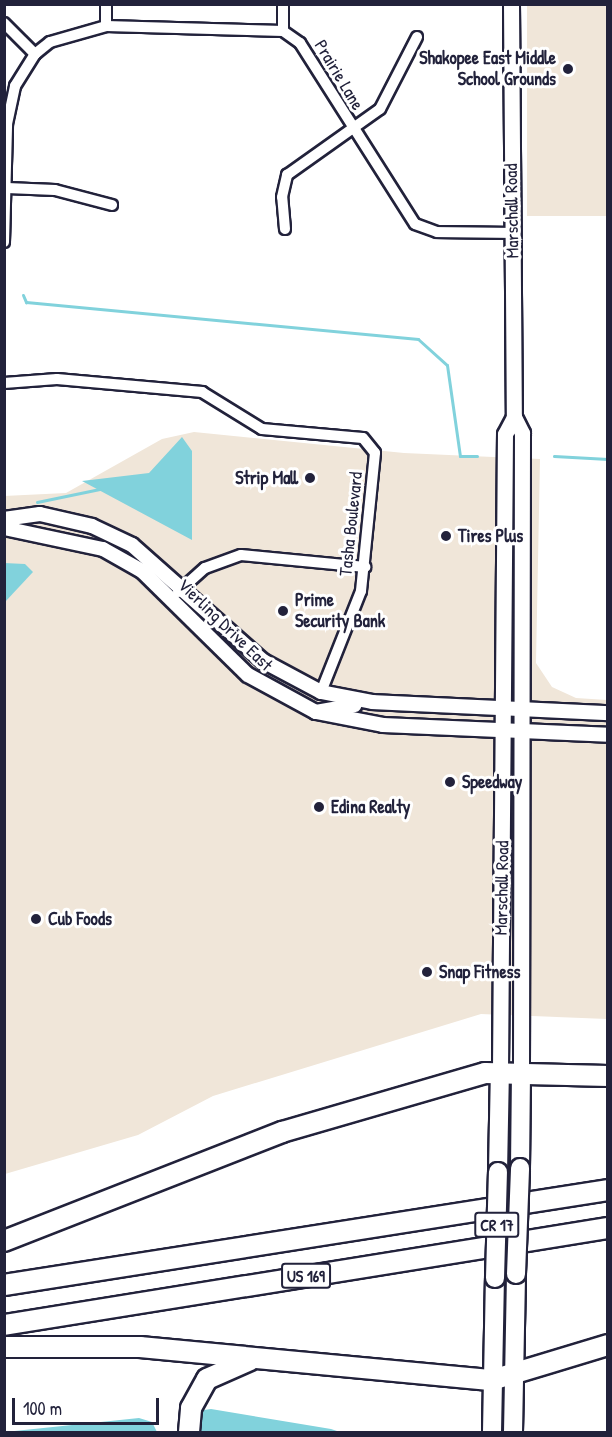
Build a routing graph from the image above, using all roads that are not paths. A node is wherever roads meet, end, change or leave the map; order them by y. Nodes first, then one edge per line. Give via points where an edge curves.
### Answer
1 (106, 4) edge
2 (283, 4) edge
3 (511, 4) edge
4 (4, 23) edge
5 (106, 26) junction
6 (283, 31) junction
7 (417, 37) dead end
8 (35, 54) junction
9 (353, 129) junction
10 (7, 188) junction
11 (112, 205) dead end
12 (285, 229) dead end
13 (512, 233) junction
14 (4, 242) edge
15 (4, 383) edge
16 (514, 417) junction
17 (4, 519) edge
18 (4, 528) edge
19 (365, 567) junction
20 (183, 587) junction
21 (171, 599) junction
22 (321, 692) junction
23 (373, 702) junction
24 (503, 704) junction
25 (524, 705) junction
26 (316, 712) junction
27 (608, 713) edge
28 (503, 726) junction
29 (524, 727) junction
30 (608, 735) edge
31 (500, 1070) junction
32 (520, 1070) junction
33 (608, 1076) edge
34 (608, 1190) edge
35 (608, 1228) edge
36 (4, 1241) edge
37 (4, 1285) edge
38 (4, 1325) edge
39 (608, 1346) edge
40 (4, 1347) edge
41 (270, 1357) junction
42 (513, 1375) junction
43 (492, 1380) junction
44 (189, 1432) edge
45 (492, 1432) edge
46 (513, 1432) edge

1 - 5 street
2 - 6 street
3 - 13 main road, Marschall Road / CR 17
4 - 8 street
5 - 6 street
5 - 8 street via 68,34
6 - 9 street, Prairie Lane via 300,43
7 - 9 street via 380,109
8 - 10 street via 15,86 9,110
9 - 12 street via 287,175 282,197
9 - 13 street, Prairie Lane via 415,224 437,232
10 - 11 street via 55,190
10 - 14 street
13 - 16 main road, Marschall Road / CR 17
15 - 19 street, Tasha Boulevard via 57,379 202,393 262,429 363,438 375,453
16 - 24 main road, Marschall Road / CR 17 via 506,434
16 - 25 main road, Marschall Road / CR 17 via 522,433
17 - 20 street, Vierling Drive East via 40,514 92,526 132,545
18 - 21 street, Vierling Drive East via 103,549 142,571
19 - 20 street via 241,555 205,568
19 - 22 street, Tasha Boulevard via 341,649
20 - 21 street
20 - 22 street, Vierling Drive East via 263,661
21 - 26 street, Vierling Drive East via 248,675
22 - 23 street, Vierling Drive East
23 - 24 street, Vierling Drive East
23 - 26 street
24 - 25 street, Vierling Drive East
24 - 28 main road, Marschall Road / CR 17
25 - 27 street, Vierling Drive East
25 - 29 main road, Marschall Road / CR 17
26 - 28 street, Vierling Drive East via 383,724
28 - 29 street, Vierling Drive East
28 - 31 main road, Marschall Road / CR 17
29 - 30 street, Vierling Drive East
29 - 32 main road, Marschall Road / CR 17
31 - 32 highway
31 - 36 highway via 282,1132
31 - 43 highway, Marschall Road / CR 17, bridge
32 - 33 highway
32 - 42 highway, Marschall Road / CR 17, bridge
34 - 37 highway, US 169
35 - 38 highway, US 169
39 - 42 highway
40 - 41 highway via 73,1344
41 - 43 highway
41 - 44 highway via 235,1363 207,1379 191,1408
42 - 43 highway
42 - 46 highway, Marschall Road / CR 17
43 - 45 highway, Marschall Road / CR 17

